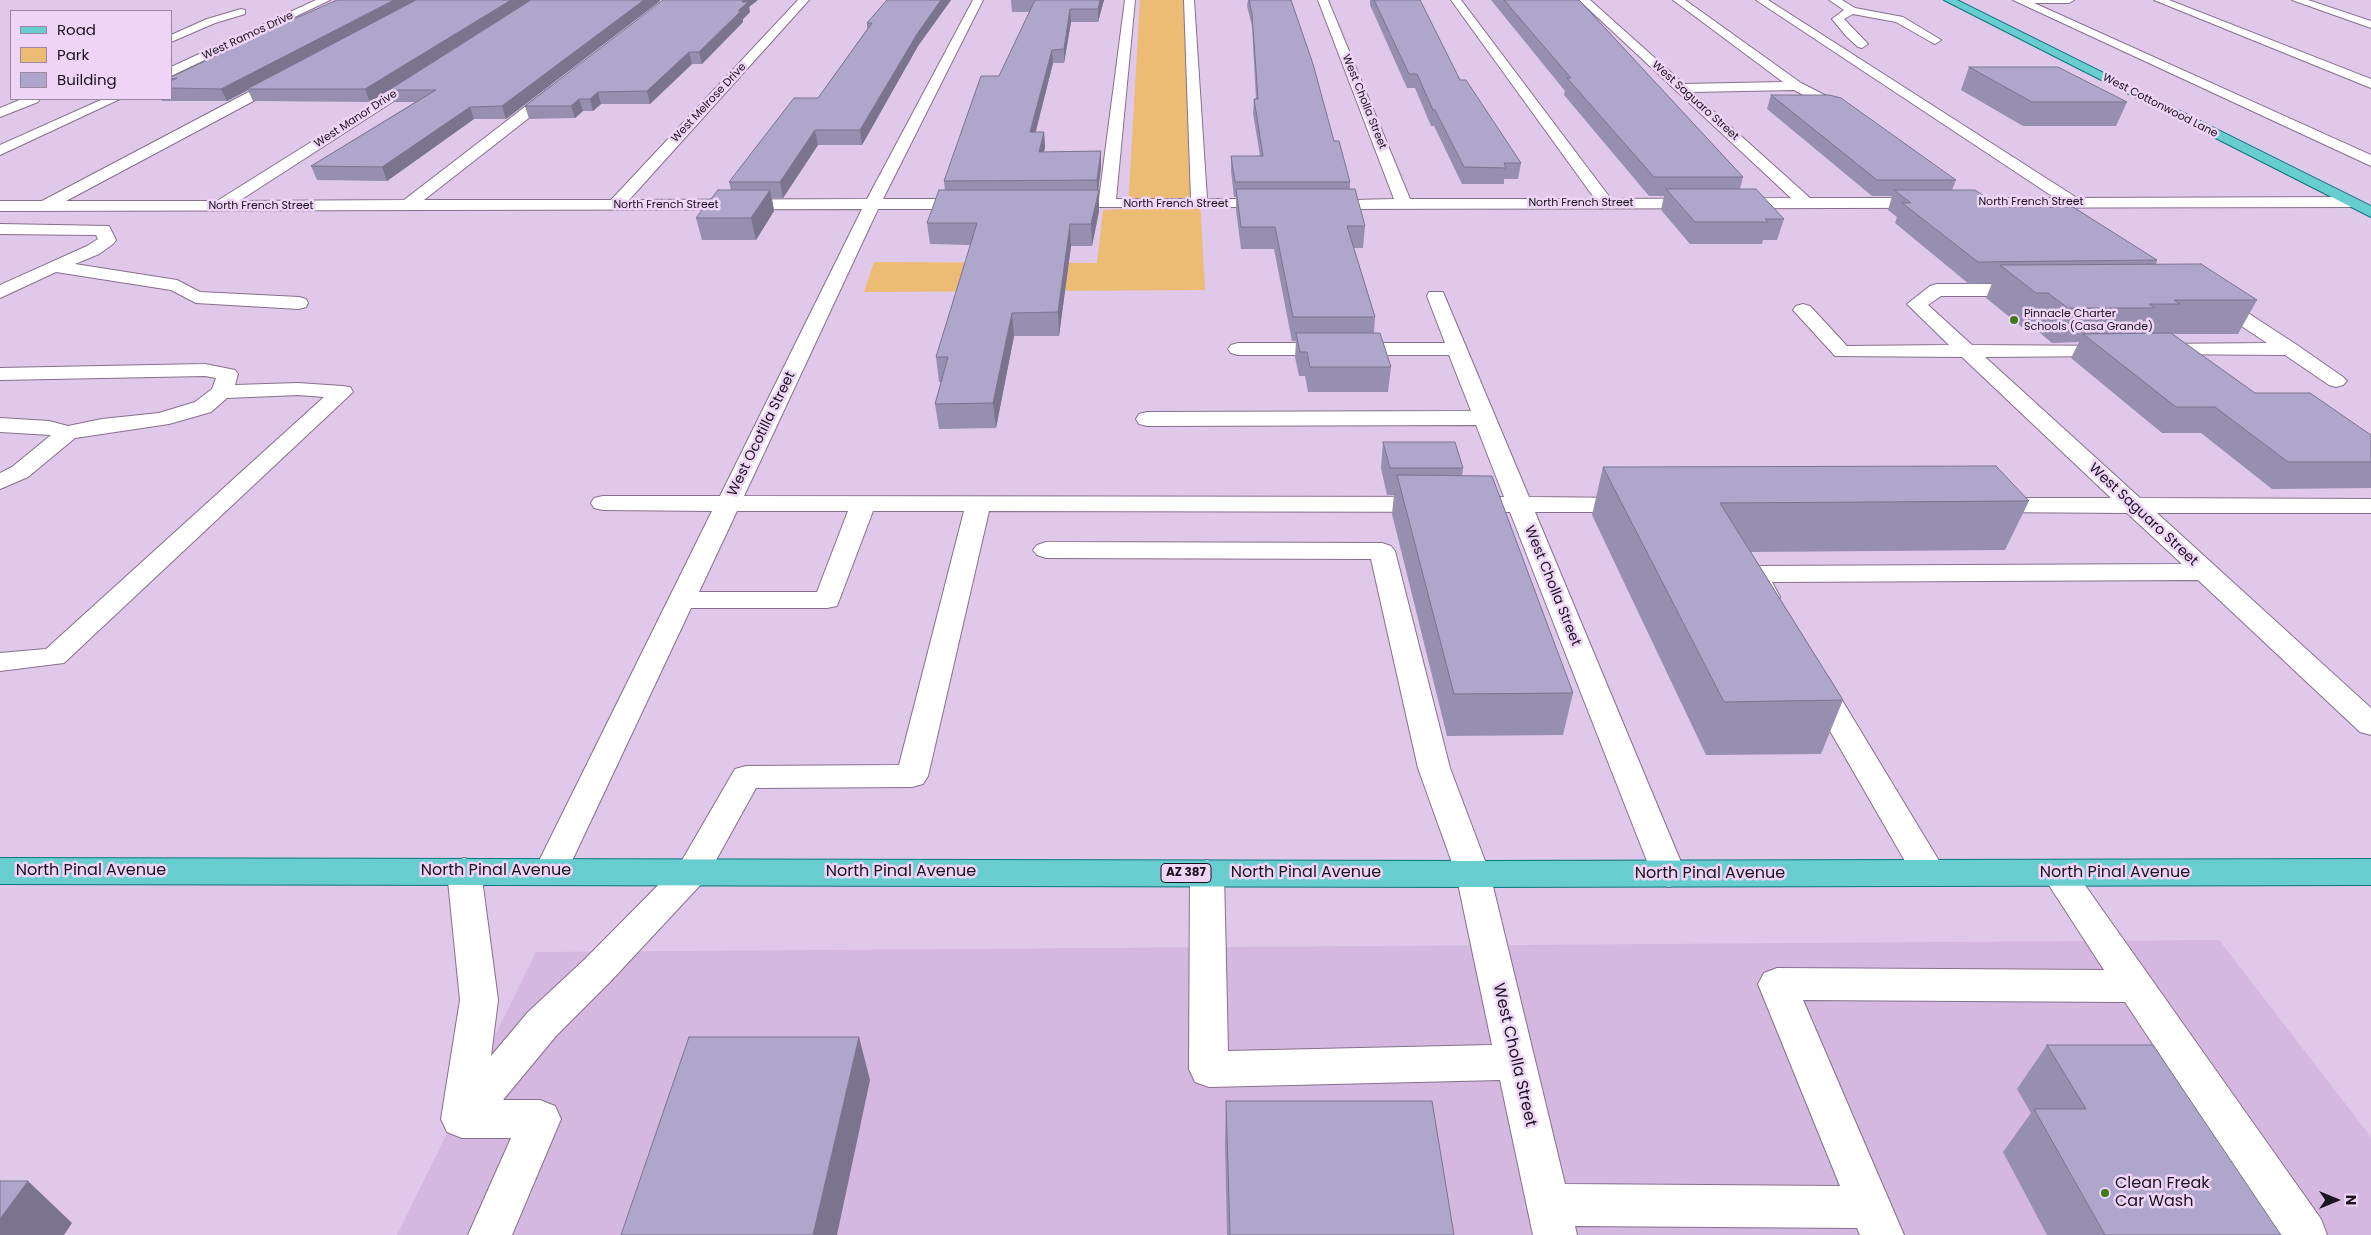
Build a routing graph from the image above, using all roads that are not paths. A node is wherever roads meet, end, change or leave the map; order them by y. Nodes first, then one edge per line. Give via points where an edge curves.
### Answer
1 (325, 0) edge
2 (804, 0) edge
3 (978, 0) edge
4 (1130, 0) edge
5 (1189, 0) edge
6 (1323, 0) edge
7 (1456, 0) edge
8 (1584, 0) edge
9 (1678, 0) edge
10 (1761, 0) edge
11 (1834, 0) edge
12 (1949, 0) edge
13 (2069, 0) edge
14 (2159, 0) edge
15 (2298, 0) edge
16 (1852, 11) junction
17 (241, 12) dead end
18 (2371, 25) edge
19 (172, 38) edge
20 (1935, 40) dead end
21 (1862, 44) dead end
22 (435, 68) edge
23 (299, 70) edge
24 (172, 72) edge
25 (570, 79) edge
26 (2371, 84) edge
27 (1796, 86) junction
28 (1680, 88) junction
29 (31, 100) edge
30 (111, 100) edge
31 (1837, 107) edge
32 (0, 113) edge
33 (0, 151) edge
34 (2371, 161) edge
35 (2073, 202) junction
36 (2351, 202) junction
37 (1606, 203) junction
38 (1806, 203) junction
39 (989, 204) edge
40 (1048, 204) edge
41 (1107, 204) junction
42 (1199, 204) junction
43 (1287, 204) edge
44 (1306, 204) edge
45 (1404, 204) junction
46 (615, 205) junction
47 (872, 205) junction
48 (0, 206) edge
49 (45, 206) junction
50 (220, 206) junction
51 (408, 206) junction
52 (2371, 212) edge
53 (0, 230) edge
54 (55, 266) junction
55 (2197, 288) edge
56 (2043, 290) edge
57 (0, 292) edge
58 (1436, 296) dead end
59 (299, 303) dead end
60 (1803, 310) dead end
61 (1238, 349) dead end
62 (1457, 349) junction
63 (2290, 349) junction
64 (1966, 350) junction
65 (0, 374) edge
66 (2336, 381) dead end
67 (222, 392) junction
68 (1485, 418) junction
69 (1147, 420) dead end
70 (0, 425) edge
71 (68, 433) junction
72 (0, 482) edge
73 (603, 503) dead end
74 (730, 503) junction
75 (862, 504) junction
76 (978, 504) junction
77 (1520, 504) junction
78 (1658, 505) edge
79 (1965, 505) edge
80 (2133, 505) junction
81 (2371, 506) edge
82 (1046, 550) dead end
83 (2206, 572) junction
84 (682, 600) junction
85 (1782, 622) edge
86 (0, 662) edge
87 (1806, 662) edge
88 (2371, 725) edge
89 (0, 871) edge
90 (464, 871) junction
91 (551, 871) junction
92 (693, 871) junction
93 (2371, 872) edge
94 (1207, 873) junction
95 (2058, 873) junction
96 (1473, 874) junction
97 (1670, 874) junction
98 (1928, 874) junction
99 (2135, 986) junction
100 (1516, 1062) junction
101 (462, 1120) junction
102 (1552, 1220) edge
103 (1876, 1221) edge
104 (490, 1235) edge
105 (2305, 1235) edge

1 - 24 street, West Ramos Drive
2 - 46 street, West Melrose Drive
3 - 47 street, West Ocotilla Street
4 - 41 street
5 - 42 street
6 - 45 street, West Cholla Street
7 - 37 street
8 - 28 street, West Saguaro Street
9 - 27 street
10 - 35 street
11 - 16 street
12 - 36 main road, West Cottonwood Lane
13 - 34 street via 2018,0
14 - 26 street
15 - 18 street
16 - 20 street via 1899,19
16 - 21 street via 1838,19
17 - 19 street
22 - 50 street, West Manor Drive
23 - 49 street
25 - 51 street
27 - 28 street
27 - 31 street
28 - 38 street, West Saguaro Street
29 - 32 street
30 - 33 street
35 - 36 street, North French Street
35 - 38 street, North French Street
36 - 52 main road, West Cottonwood Lane
37 - 38 street, North French Street
37 - 45 street, North French Street
39 - 47 street, North French Street
40 - 41 street, North French Street
41 - 42 street, North French Street
42 - 43 street, North French Street
44 - 45 street, North French Street
46 - 47 street, North French Street
46 - 51 street, North French Street
47 - 74 street, West Ocotilla Street
48 - 49 street, North French Street
49 - 50 street, North French Street
50 - 51 street, North French Street
53 - 54 street via 103,230 107,240 93,250
54 - 57 street
54 - 59 street via 177,286 196,297
55 - 63 street
56 - 64 street, West Saguaro Street via 1937,290 1916,304
58 - 62 street, West Cholla Street
60 - 64 street via 1842,352
61 - 62 street
62 - 68 street, West Cholla Street
63 - 64 street
63 - 66 street
64 - 80 street, West Saguaro Street
65 - 67 street via 205,370 228,374
67 - 71 street via 203,407 161,419
67 - 86 street via 298,389 342,392 54,657
68 - 69 street
68 - 77 street, West Cholla Street
70 - 71 street via 49,428
71 - 72 street via 20,472
73 - 74 street
74 - 75 street
74 - 84 street, West Ocotilla Street
75 - 76 street
75 - 84 street via 827,600
76 - 77 street
76 - 92 street via 912,776 746,777
77 - 78 street
77 - 97 street, West Cholla Street
79 - 80 street
80 - 81 street
80 - 83 street, West Saguaro Street
82 - 96 street, West Cholla Street via 1382,551 1434,768
83 - 85 street via 1754,574
83 - 88 street, West Saguaro Street
84 - 91 street, West Ocotilla Street
87 - 98 street
89 - 90 main road, North Pinal Avenue / AZ 387
90 - 91 main road, North Pinal Avenue / AZ 387
90 - 101 street via 478,1000
91 - 92 main road, North Pinal Avenue / AZ 387
92 - 94 main road, North Pinal Avenue / AZ 387
92 - 101 street via 542,1024
93 - 95 main road, North Pinal Avenue / AZ 387
94 - 96 main road, North Pinal Avenue / AZ 387
94 - 100 street via 1209,1069
95 - 98 main road, North Pinal Avenue / AZ 387
95 - 99 street
96 - 97 main road, North Pinal Avenue / AZ 387
96 - 100 street, West Cholla Street
97 - 98 main road, North Pinal Avenue / AZ 387
99 - 103 street via 1777,984
99 - 105 street
100 - 102 street, West Cholla Street
101 - 104 street via 540,1120
102 - 103 street

